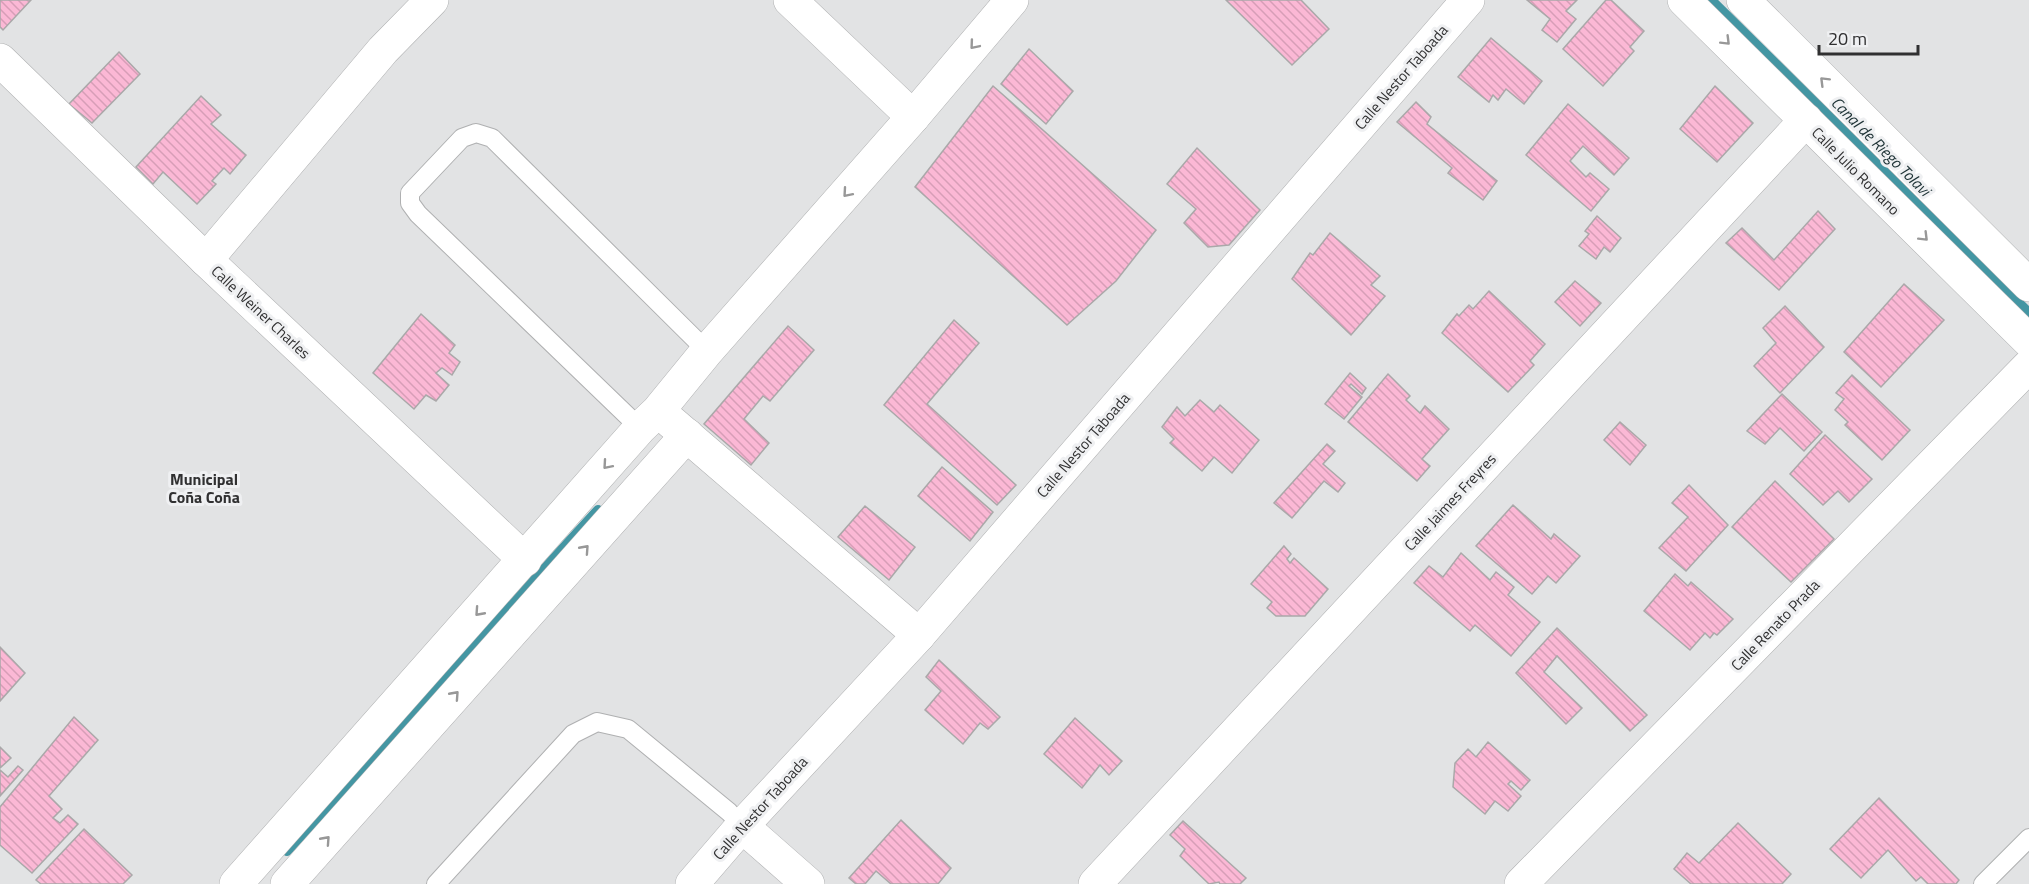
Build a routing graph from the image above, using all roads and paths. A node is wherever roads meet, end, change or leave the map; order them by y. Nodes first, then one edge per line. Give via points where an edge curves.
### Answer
1 (432, 0) edge
2 (790, 0) edge
3 (1012, 0) edge
4 (1468, 0) edge
5 (1684, 0) edge
6 (1743, 0) edge
7 (0, 60) edge
8 (913, 117) junction
9 (1806, 120) junction
10 (206, 260) junction
11 (2029, 285) edge
12 (2029, 341) edge
13 (707, 351) junction
14 (2029, 366) edge
15 (649, 419) junction
16 (687, 435) junction
17 (525, 560) junction
18 (920, 635) junction
19 (742, 826) junction
20 (2029, 838) edge
21 (236, 884) edge
22 (287, 884) edge
23 (436, 884) edge
24 (692, 884) edge
25 (808, 884) edge
26 (1095, 884) edge
27 (1521, 884) edge
28 (1983, 884) edge

1 - 10 street via 383,50
2 - 8 street
3 -> 8 street
4 - 18 street, Calle Nestor Taboada
5 -> 9 street, Calle Julio Romano
11 -> 6 street
7 - 10 street, Calle Weiner Charles
8 -> 13 street
9 -> 12 street, Calle Julio Romano
9 - 26 street, Calle Jaimes Freyres
10 - 17 street, Calle Weiner Charles
13 - 15 street
13 - 15 lane via 492,138 477,133 462,138 410,193 410,203 418,213
14 - 27 street, Calle Renato Prada
15 - 16 street
15 -> 17 street
16 - 18 street
22 -> 16 street
17 -> 21 street
18 - 19 street, Calle Nestor Taboada
19 - 23 lane via 628,729 597,722 573,734
19 - 24 street, Calle Nestor Taboada
19 - 25 street
20 - 28 lane

